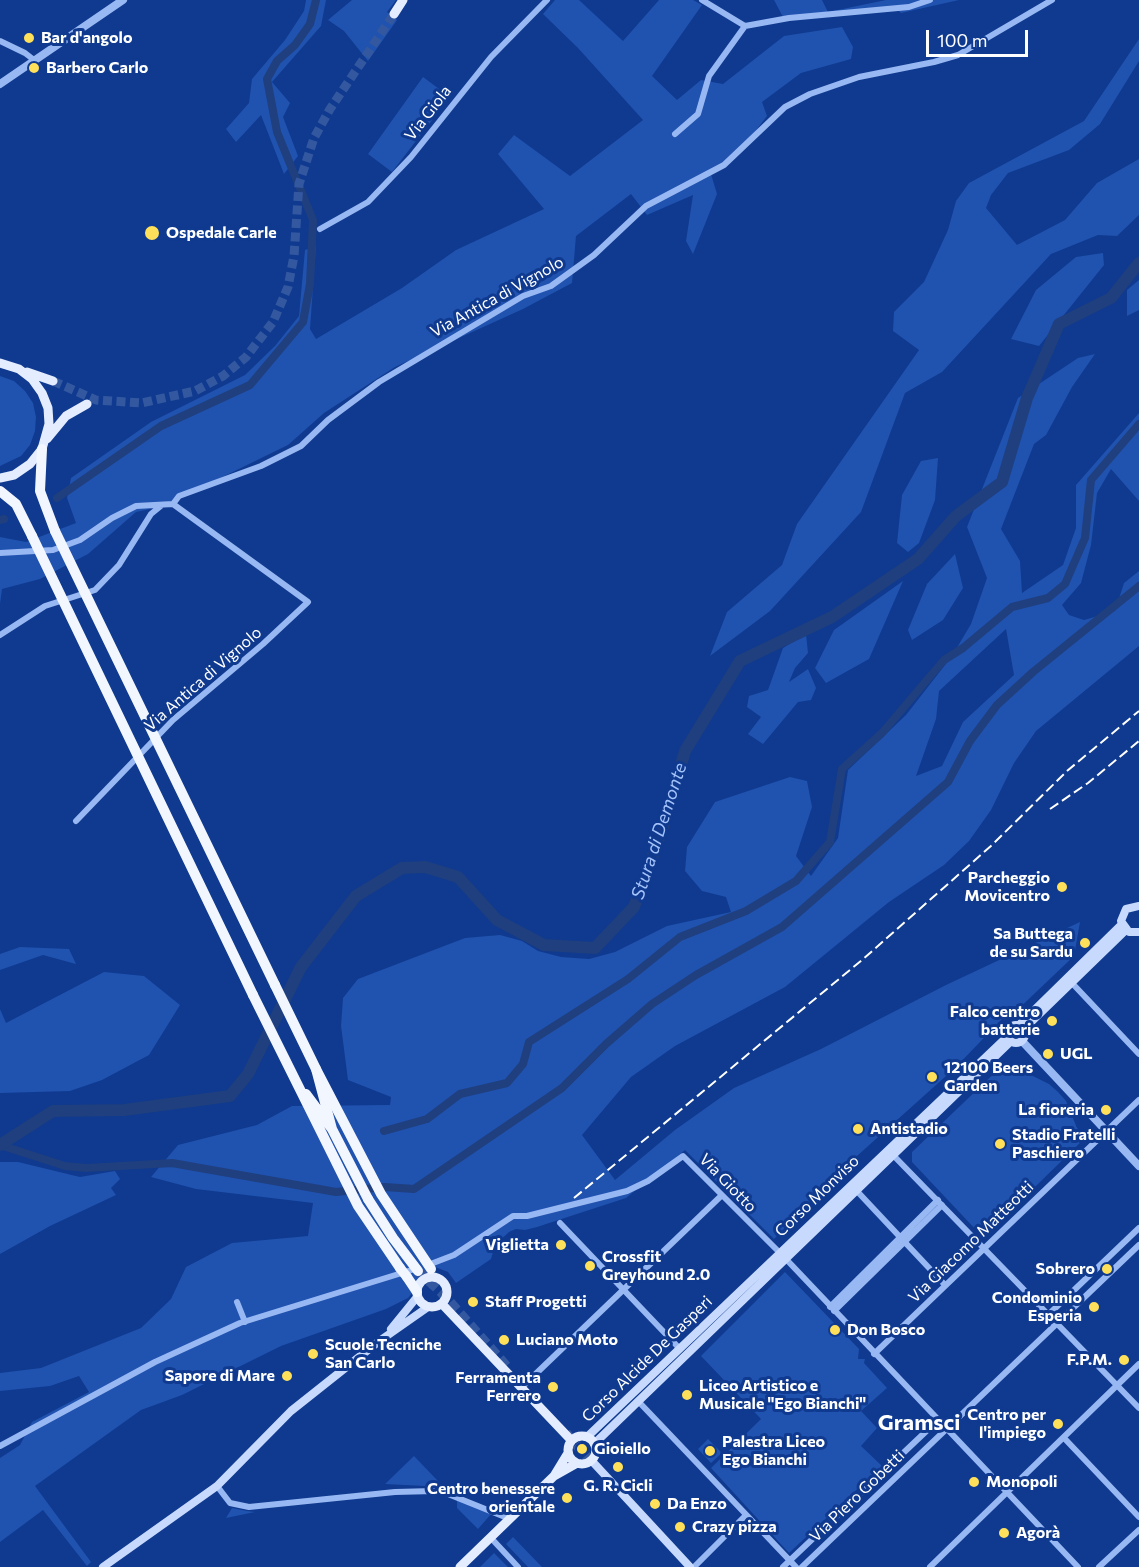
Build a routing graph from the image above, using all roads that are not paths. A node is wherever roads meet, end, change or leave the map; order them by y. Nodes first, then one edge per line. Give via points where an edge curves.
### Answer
1 (123, 0) edge
2 (403, 0) edge
3 (548, 0) edge
4 (702, 0) edge
5 (930, 0) edge
6 (1052, 0) edge
7 (394, 14) tunnel mouth
8 (745, 26) junction
9 (0, 41) edge
10 (34, 60) junction
11 (0, 84) edge
12 (675, 134) dead end
13 (320, 229) dead end
14 (0, 363) edge
15 (19, 369) junction
16 (53, 381) tunnel mouth
17 (87, 404) dead end
18 (44, 445) junction
19 (0, 478) edge
20 (0, 491) edge
21 (162, 504) junction
22 (173, 504) junction
23 (0, 553) edge
24 (0, 635) edge
25 (76, 821) dead end
26 (1139, 906) edge
27 (1124, 927) junction
28 (1139, 932) edge
29 (1071, 982) junction
30 (1022, 1027) junction
31 (1008, 1039) junction
32 (1022, 1041) junction
33 (1139, 1054) edge
34 (316, 1069) junction
35 (290, 1072) junction
36 (1139, 1100) edge
37 (333, 1129) junction
38 (1106, 1130) junction
39 (892, 1154) junction
40 (1139, 1166) edge
41 (855, 1190) junction
42 (721, 1196) junction
43 (940, 1203) junction
44 (560, 1223) dead end
45 (1139, 1228) edge
46 (902, 1240) junction
47 (1139, 1245) edge
48 (984, 1247) junction
49 (782, 1256) junction
50 (418, 1271) tunnel mouth
51 (433, 1273) junction
52 (945, 1285) junction
53 (622, 1290) junction
54 (417, 1294) junction
55 (237, 1302) dead end
56 (442, 1304) junction
57 (428, 1307) junction
58 (832, 1309) junction
59 (1048, 1315) junction
60 (244, 1319) junction
61 (1056, 1322) junction
62 (378, 1341) junction
63 (680, 1349) junction
64 (874, 1354) junction
65 (1139, 1364) edge
66 (1117, 1386) junction
67 (521, 1388) junction
68 (638, 1401) junction
69 (1139, 1408) edge
70 (937, 1421) junction
71 (945, 1429) junction
72 (1065, 1439) junction
73 (571, 1440) junction
74 (591, 1440) junction
75 (0, 1446) edge
76 (568, 1453) junction
77 (591, 1460) junction
78 (577, 1463) junction
79 (554, 1476) junction
80 (217, 1485) junction
81 (1006, 1492) junction
82 (746, 1515) junction
83 (1139, 1517) edge
84 (510, 1519) junction
85 (1139, 1530) edge
86 (490, 1538) junction
87 (789, 1560) junction
88 (103, 1567) edge
89 (460, 1567) edge
90 (518, 1567) edge
91 (692, 1567) edge
92 (783, 1567) edge
93 (796, 1567) edge
94 (802, 1567) edge
95 (930, 1567) edge
96 (1078, 1567) edge
97 (1099, 1567) edge

1 - 10 street
2 - 7 main road
3 - 13 street, Via Giola via 491,57 411,157 368,202
4 - 8 street
5 - 8 street via 909,7
6 - 22 street, Via Antica di Vignolo via 958,55 859,76 785,107 724,165 646,206 594,255 551,286 523,296 379,382 301,446 261,466 179,496
8 - 12 street via 709,76 698,114
9 - 10 street
10 - 11 street
14 - 15 main road
15 - 16 main road
15 - 18 main road via 32,379 48,408
17 - 18 main road via 66,416
18 - 19 main road via 30,464 14,475
18 - 34 highway, bridge via 40,491 55,531
20 - 35 highway, bridge via 16,504 32,536
21 - 22 street
21 - 23 street via 136,506 80,540 52,550
21 - 24 street via 118,565 94,590 45,606
22 - 25 street, Via Antica di Vignolo via 308,602 174,720
26 - 27 main road via 1122,914
27 - 28 main road
27 - 29 main road
27 - 30 main road
29 - 30 main road
29 - 33 street
30 - 31 main road via 1010,1026
30 - 32 main road
31 - 32 main road
31 - 39 main road, Corso Monviso
31 - 49 main road, Corso Monviso
32 - 38 street
34 - 37 highway, bridge
34 - 51 highway, bridge via 381,1194
35 - 37 highway
35 - 54 highway, bridge via 358,1206
36 - 38 street, Via Giacomo Matteotti
37 - 50 highway, bridge via 377,1214
38 - 40 street
38 - 48 street, Via Giacomo Matteotti
39 - 41 main road, Corso Monviso
39 - 43 street
41 - 46 street
41 - 49 main road, Corso Monviso
42 - 49 street, Via Giotto
42 - 53 street
42 - 60 street, Via Giotto via 683,1156 627,1191 513,1216 454,1255 393,1278
43 - 46 street
43 - 48 street
44 - 53 street
45 - 59 street
46 - 52 street
46 - 58 street
47 - 61 street, Via Piero Gobetti
48 - 52 street, Via Giacomo Matteotti
48 - 59 street
49 - 58 street, Via Giotto
49 - 63 main road, Corso Alcide De Gasperi
49 - 68 main road, Corso Alcide De Gasperi
51 - 54 main road via 423,1280
51 - 56 main road via 448,1290
52 - 64 street, Via Giacomo Matteotti
53 - 63 street
53 - 67 street
54 - 57 main road
54 - 62 main road
55 - 60 street
56 - 57 main road
56 - 67 main road
57 - 62 main road
58 - 64 street, Via Giotto
59 - 61 street
60 - 75 street
61 - 66 street
61 - 71 street, Via Piero Gobetti
62 - 80 main road via 291,1412
63 - 74 main road, Corso Alcide De Gasperi
64 - 70 street, Via Giotto
65 - 66 street
66 - 69 street
66 - 72 street
67 - 73 main road
68 - 74 main road, Corso Alcide De Gasperi
68 - 82 street
70 - 71 street, Via Giotto
70 - 87 street, Via Piero Gobetti
71 - 81 street, Via Giotto
71 - 94 street, Via Piero Gobetti
72 - 81 street
72 - 83 street
73 - 74 main road
73 - 76 main road
74 - 77 main road via 595,1454
76 - 78 main road
76 - 79 main road
77 - 78 main road
77 - 91 main road
78 - 79 main road
79 - 84 main road
80 - 84 street via 230,1503 249,1507 434,1491
80 - 88 main road
81 - 95 street
81 - 96 street, Via Giotto
82 - 87 street
82 - 91 street
84 - 86 main road
85 - 97 street
86 - 89 main road
86 - 90 street
87 - 92 street, Via Piero Gobetti
87 - 93 street

